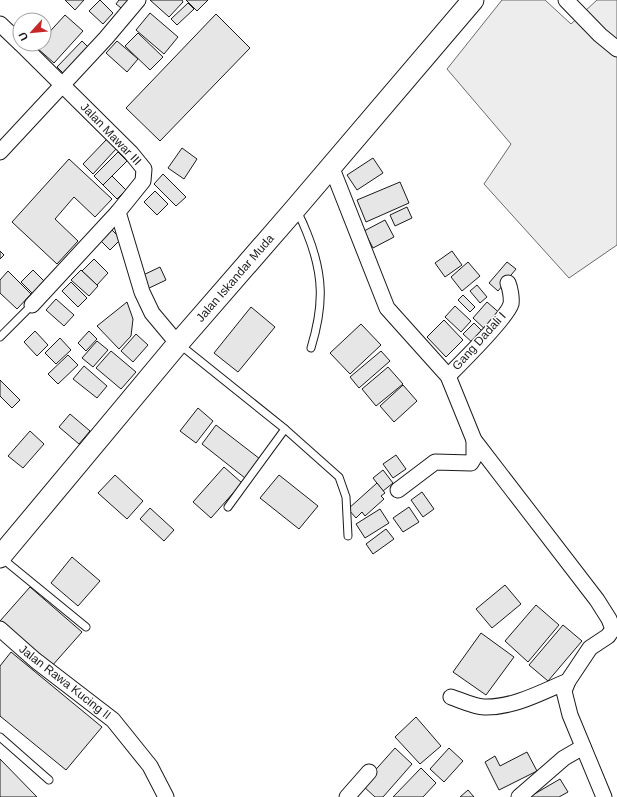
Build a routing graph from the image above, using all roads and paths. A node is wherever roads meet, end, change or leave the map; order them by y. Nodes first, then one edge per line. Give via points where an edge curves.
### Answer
1 (138, 0) edge
2 (472, 0) edge
3 (566, 0) edge
4 (0, 24) edge
5 (12, 36) edge
6 (617, 49) edge
7 (28, 52) edge
8 (63, 85) junction
9 (0, 152) edge
10 (331, 166) junction
11 (295, 209) junction
12 (118, 212) junction
13 (508, 283) dead end
14 (32, 304) joint
15 (0, 337) edge
16 (178, 344) junction
17 (311, 348) dead end
18 (448, 376) junction
19 (285, 429) junction
20 (474, 440) junction
21 (398, 490) dead end
22 (228, 507) dead end
23 (348, 536) dead end
24 (1, 556) edge
25 (86, 627) dead end
26 (0, 629) edge
27 (568, 681) junction
28 (451, 697) dead end
29 (0, 737) edge
30 (583, 747) junction
31 (369, 772) dead end
32 (49, 780) dead end
33 (166, 797) edge
34 (347, 797) edge
35 (519, 797) edge
36 (604, 797) edge

1 - 8 street
2 - 10 street, Jalan Iskandar Muda
3 - 6 street
4 - 5 street, Jalan Mawar III
7 - 8 street, Jalan Mawar III
8 - 9 street
8 - 12 street, Jalan Mawar III via 131,152 144,169 143,181
10 - 11 street, Jalan Iskandar Muda
10 - 18 street via 387,308
11 - 16 street, Jalan Iskandar Muda
11 - 17 lane via 312,246 320,276 318,326
12 - 14 street, Jalan Mawar III
12 - 16 street via 142,292 152,314
13 - 18 street, Gang Dadali I via 511,304 501,320
14 - 15 lane
16 - 19 lane
16 - 24 street, Jalan Iskandar Muda
18 - 20 street
19 - 22 lane
19 - 23 lane via 339,477 346,497
20 - 21 street via 474,458 471,463 435,462
20 - 27 street via 597,600 613,629 608,636 590,648
24 - 25 lane
26 - 33 street, Jalan Rawa Kucing II via 35,660 113,720 150,766
27 - 28 street via 523,700 502,705 483,707
27 - 30 street via 564,691 566,705
29 - 32 lane
30 - 35 street via 564,758
30 - 36 street
31 - 34 street

